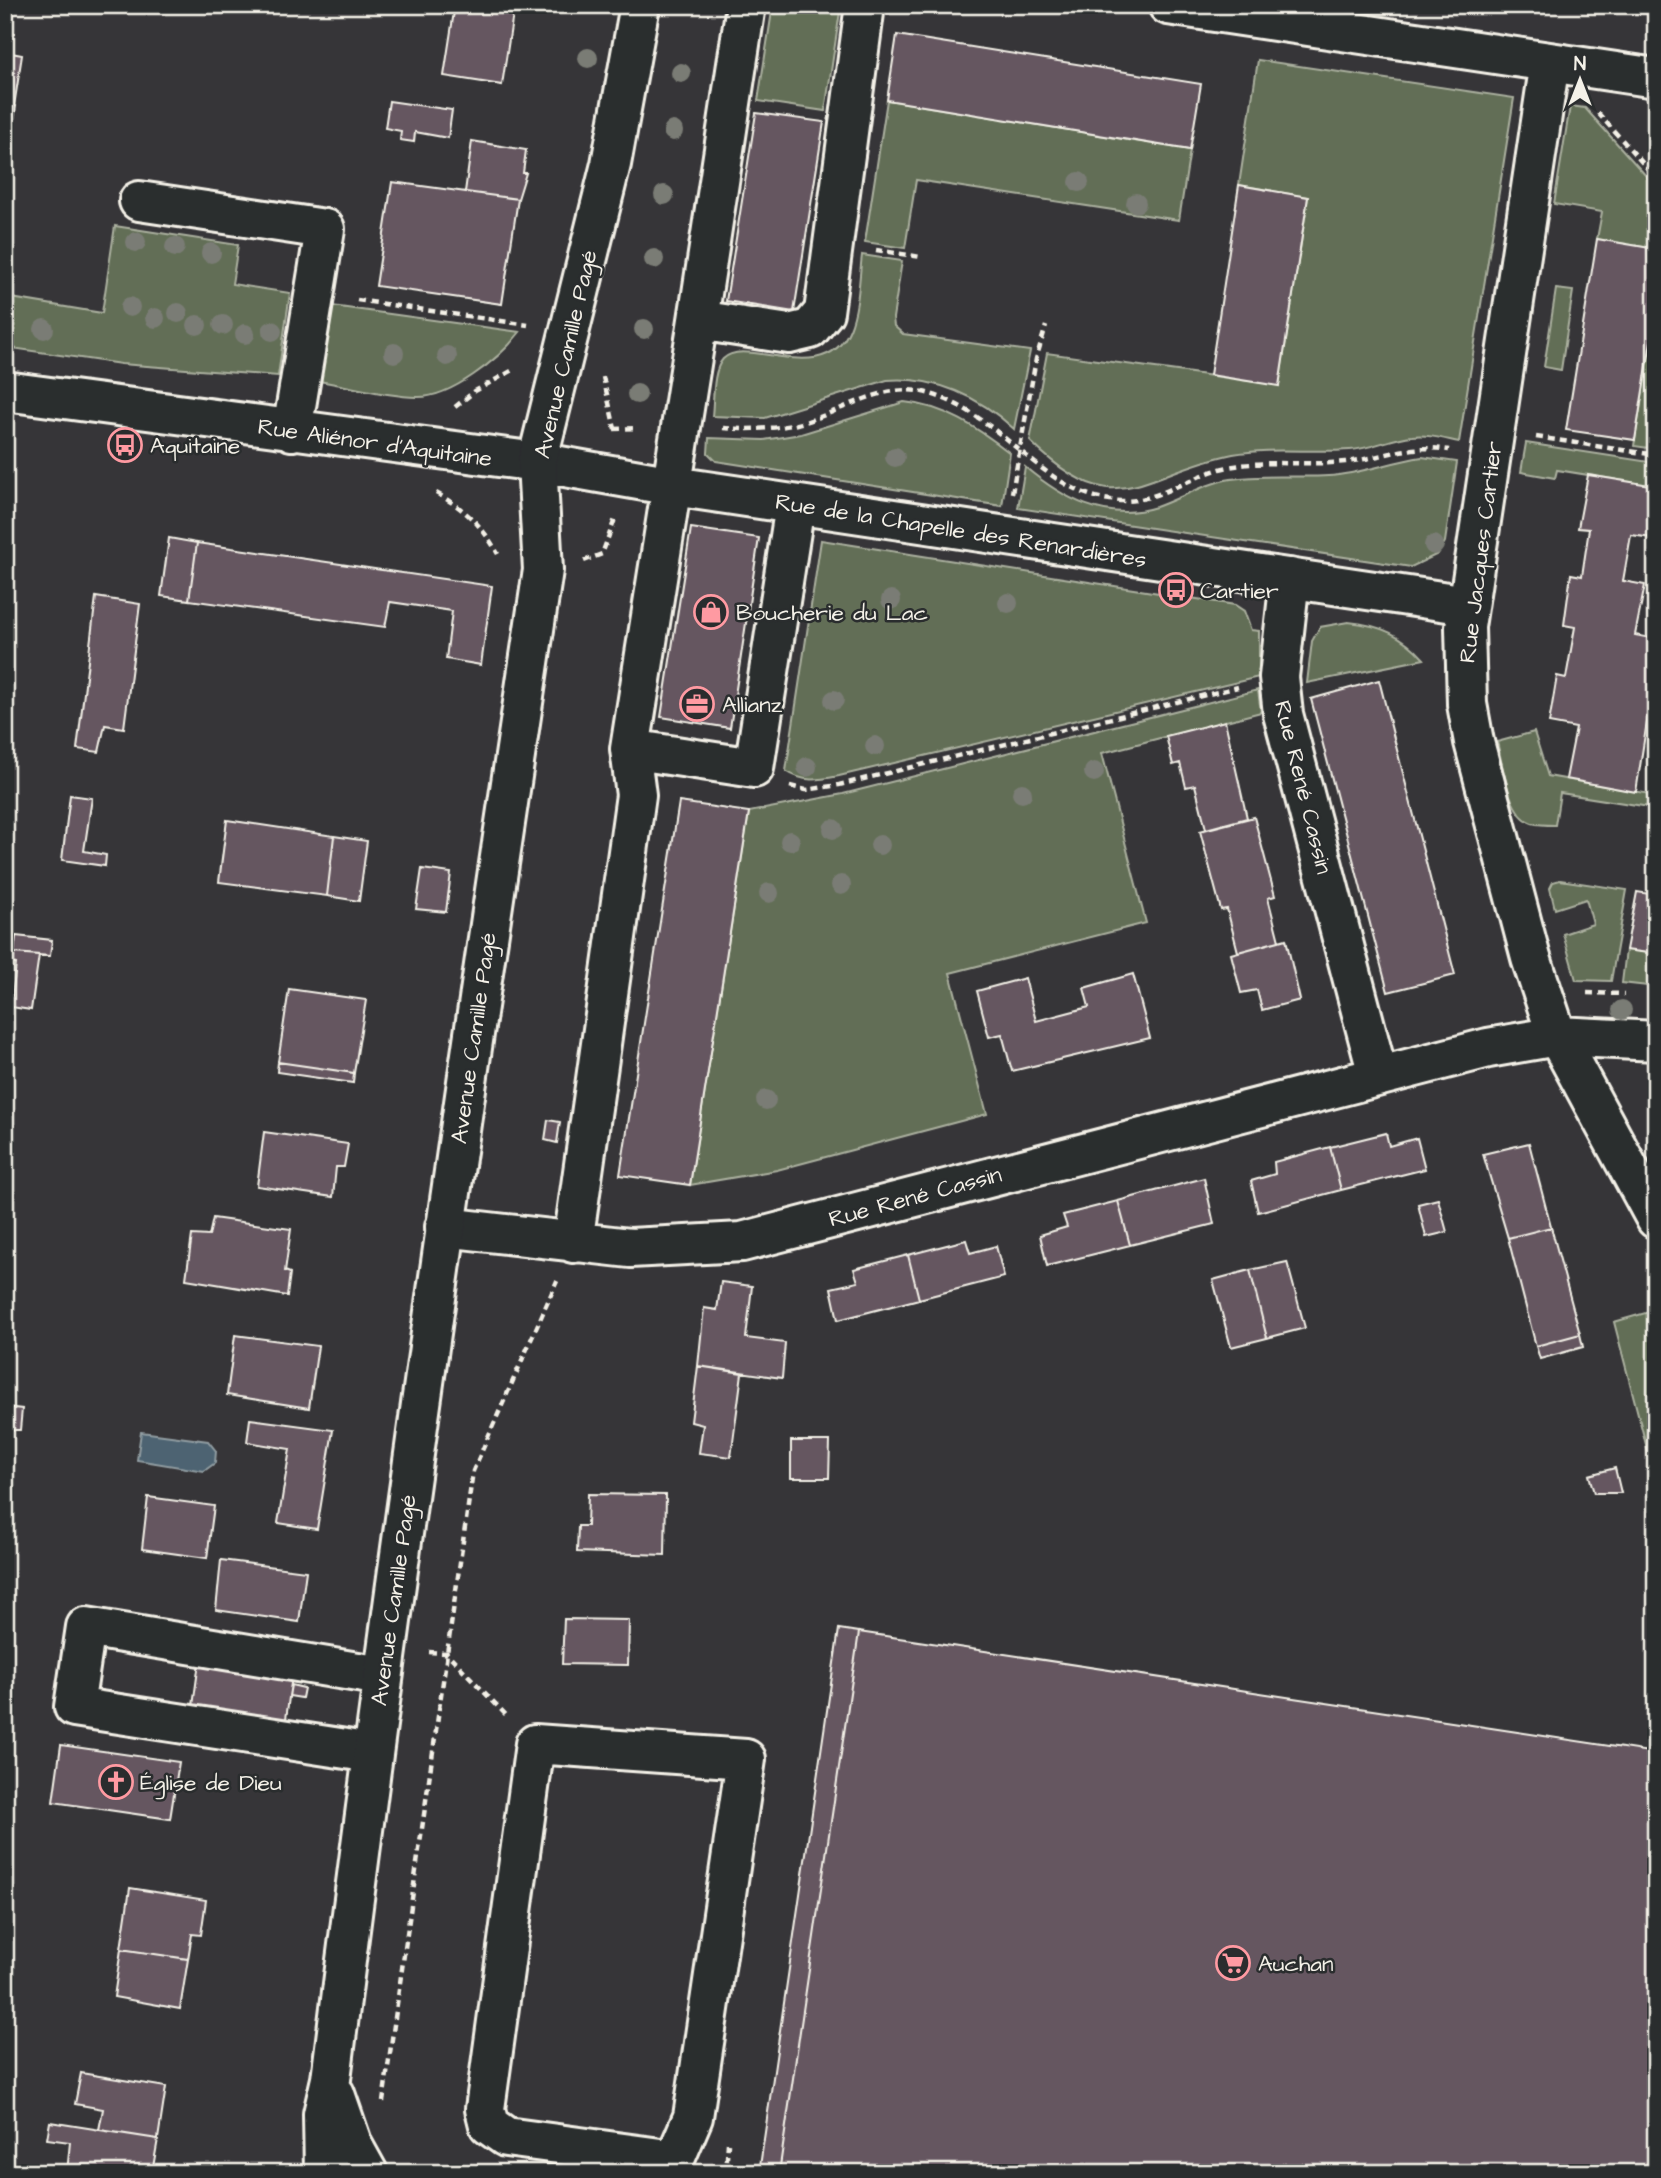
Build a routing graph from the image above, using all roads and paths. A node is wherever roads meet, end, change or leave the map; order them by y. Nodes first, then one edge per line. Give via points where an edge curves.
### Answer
1 (640, 5) edge
2 (746, 5) edge
3 (865, 5) edge
4 (1168, 5) edge
5 (1656, 78) edge
6 (1547, 79) junction
7 (1656, 178) edge
8 (139, 201) dead end
9 (314, 294) junction
10 (698, 320) junction
11 (541, 326) dead end
12 (1046, 326) dead end
13 (5, 391) edge
14 (683, 424) junction
15 (292, 431) junction
16 (1493, 444) junction
17 (1020, 449) junction
18 (1656, 456) edge
19 (537, 462) junction
20 (673, 486) junction
21 (795, 505) junction
22 (1005, 537) junction
23 (1290, 578) junction
24 (1468, 605) junction
25 (1279, 677) junction
26 (630, 749) junction
27 (754, 768) junction
28 (1557, 1036) junction
29 (1656, 1041) edge
30 (1378, 1075) junction
31 (1656, 1219) edge
32 (445, 1227) junction
33 (573, 1243) junction
34 (447, 1653) junction
35 (384, 1662) junction
36 (509, 1718) dead end
37 (372, 1754) junction
38 (331, 2079) junction
39 (383, 2103) dead end
40 (672, 2166) edge
41 (324, 2173) edge
42 (368, 2173) edge

1 - 19 street, Avenue Camille Pagé via 611,164
2 - 10 street
3 - 10 street via 824,312 810,328 789,334
4 - 6 street
5 - 6 street
6 - 7 path via 1588,102
6 - 16 street, Rue Jacques Cartier
8 - 9 street via 325,229
9 - 11 path
9 - 15 street
10 - 14 street
12 - 17 path
13 - 15 street, Rue Aliénor d'Aquitaine
14 - 17 path via 727,429 798,424 905,390 953,402 983,418
14 - 20 street
15 - 19 street, Rue Aliénor d'Aquitaine
16 - 17 path via 1413,447 1346,462 1250,464 1127,501 1076,491
16 - 18 path
16 - 24 street, Rue Jacques Cartier
17 - 22 path
19 - 20 street, Rue de la Chapelle des Renardières
19 - 32 street, Avenue Camille Pagé via 543,570
20 - 21 street, Rue de la Chapelle des Renardières
20 - 26 street
21 - 22 street, Rue de la Chapelle des Renardières
21 - 27 street
22 - 23 street, Rue de la Chapelle des Renardières
23 - 24 street, Rue de la Chapelle des Renardières
23 - 25 street, Rue René Cassin
24 - 28 street, Rue Jacques Cartier via 1464,665 1474,742 1531,958
25 - 27 path via 839,785 798,788
25 - 30 street, Rue René Cassin via 1283,714
26 - 27 street
26 - 33 street via 636,795
28 - 29 street, Rue René Cassin
28 - 30 street, Rue René Cassin
28 - 31 street, Rue Jacques Cartier
30 - 33 street, Rue René Cassin via 742,1242 630,1248
32 - 33 street, Rue René Cassin
32 - 35 street, Avenue Camille Pagé
33 - 34 path via 473,1471
34 - 35 path
34 - 36 path
34 - 39 path
35 - 37 street, Avenue Camille Pagé
35 - 37 street via 86,1627 74,1707
37 - 38 street, Avenue Camille Pagé
38 - 41 street, Avenue Camille Pagé via 323,2114
38 - 42 street, Avenue Camille Pagé via 353,2146
40 - 40 street via 693,2117 746,1759 535,1744 485,2109 489,2125 506,2137

